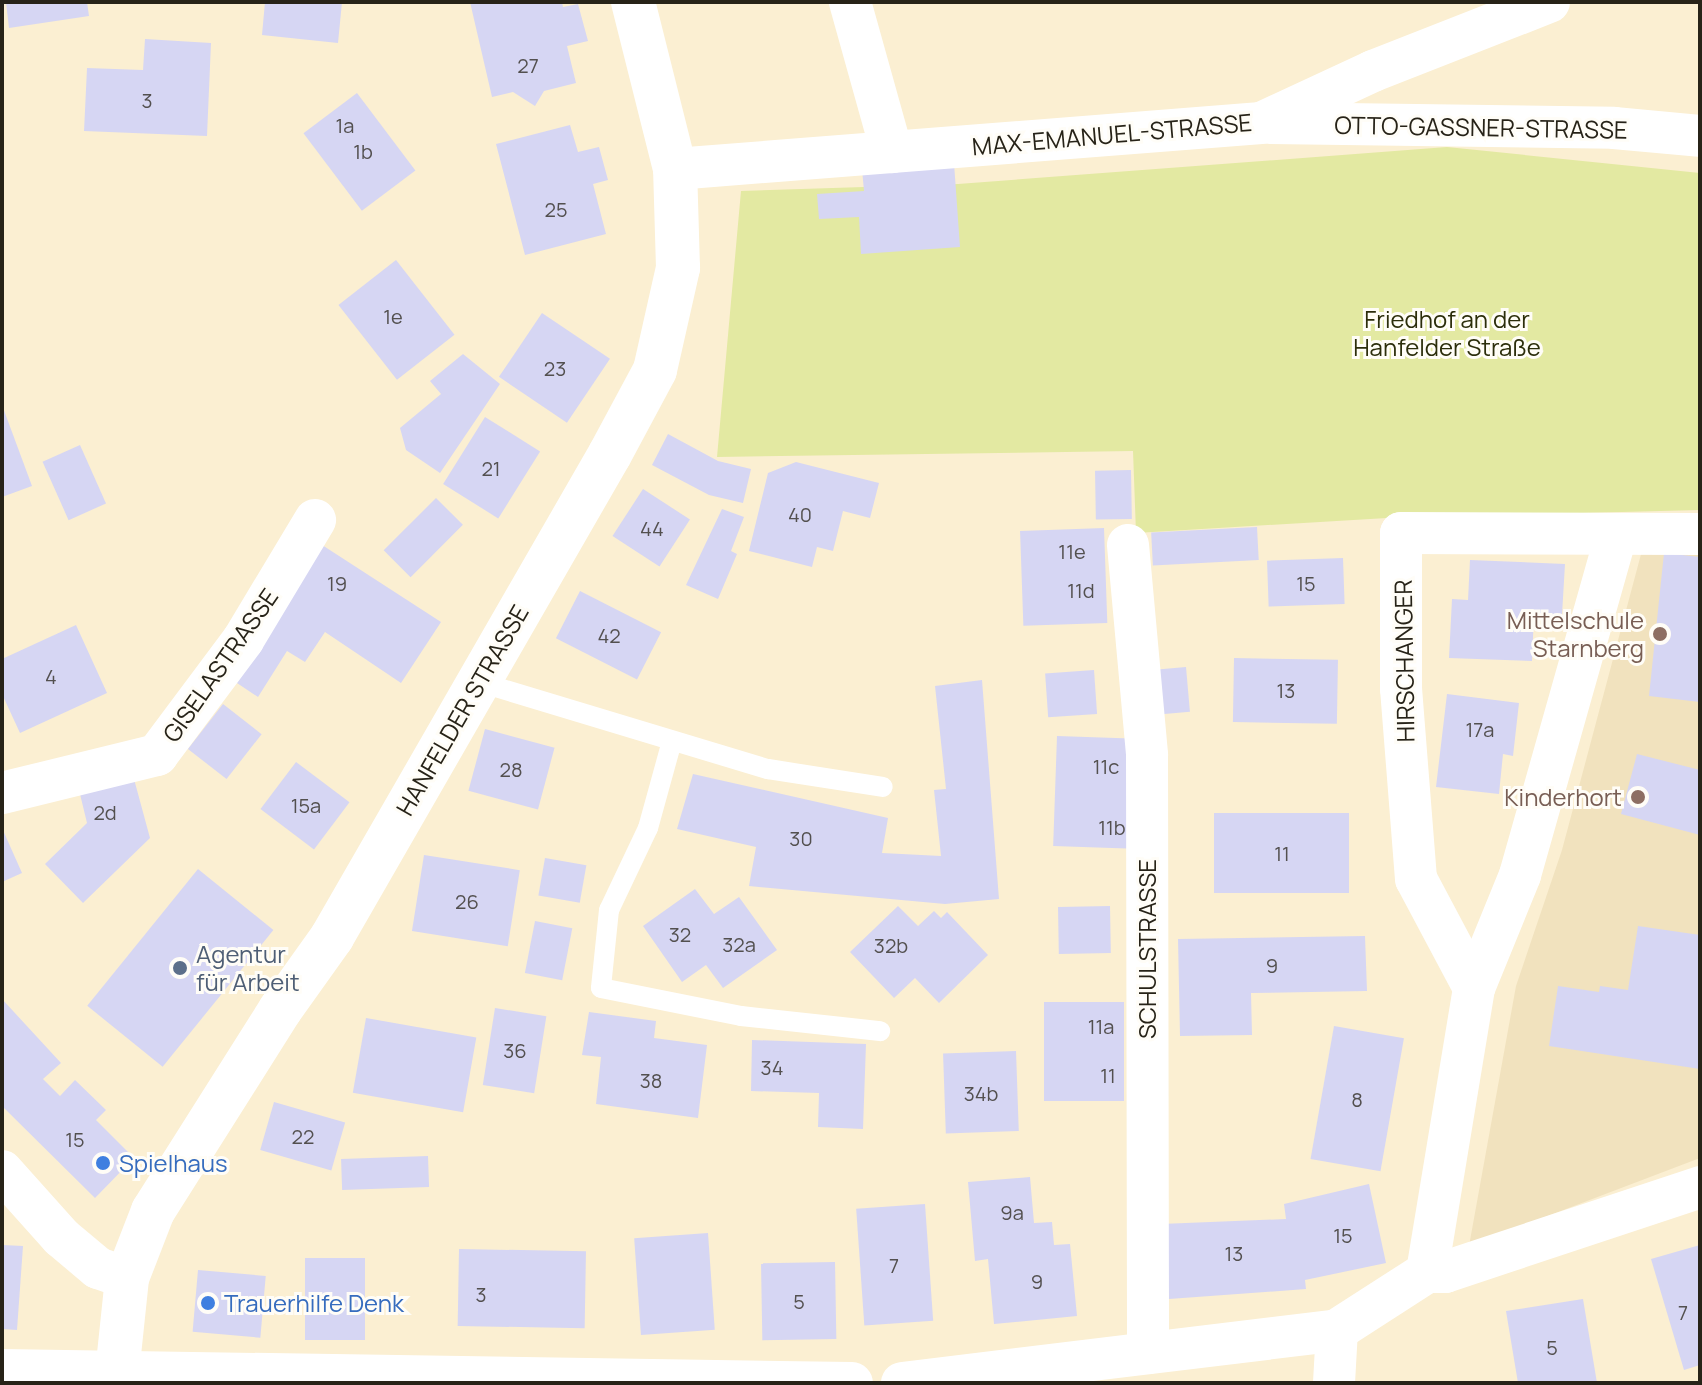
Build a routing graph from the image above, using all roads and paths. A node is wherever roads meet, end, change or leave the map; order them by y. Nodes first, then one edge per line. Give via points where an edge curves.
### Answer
1 (633, 2) edge
2 (850, 2) edge
3 (1549, 2) edge
4 (1261, 123) junction
5 (1700, 136) edge
6 (892, 152) junction
7 (675, 169) junction
8 (315, 520) dead end
9 (1700, 534) edge
10 (1616, 535) junction
11 (1128, 545) dead end
12 (479, 682) junction
13 (672, 741) junction
14 (883, 787) dead end
15 (2, 793) edge
16 (1474, 988) junction
17 (880, 1031) dead end
18 (2, 1171) edge
19 (1700, 1187) edge
20 (1427, 1272) junction
21 (127, 1278) junction
22 (1337, 1330) junction
23 (1148, 1353) junction
24 (2, 1370) edge
25 (115, 1378) edge
26 (852, 1383) edge
27 (902, 1383) edge
28 (1334, 1383) edge

1 - 7 street, HANFELDER STRASSE
2 - 6 street
3 - 4 street, MAX-EMANUEL-STRASSE via 1373,71
4 - 5 street, OTTO-GASSNER-STRASSE via 1614,128
4 - 6 street, MAX-EMANUEL-STRASSE
6 - 7 street, MAX-EMANUEL-STRASSE
7 - 12 street, HANFELDER STRASSE via 678,268 655,370
8 - 15 street, GISELASTRASSE via 243,640 157,755
9 - 10 street, HIRSCHANGER
10 - 16 street via 1520,875
10 - 16 street, HIRSCHANGER via 1401,533 1401,689 1416,879
11 - 23 street, SCHULSTRASSE via 1147,755
12 - 13 lane
12 - 21 street, HANFELDER STRASSE via 323,950 153,1211
13 - 14 lane via 768,769
13 - 17 lane via 648,828 609,910 601,988 741,1016
16 - 20 street
18 - 21 street via 61,1237 98,1268
19 - 20 street via 1445,1272
20 - 22 street
21 - 25 street, HANFELDER STRASSE
22 - 23 street
22 - 28 street
23 - 27 street
24 - 25 street
25 - 26 street

